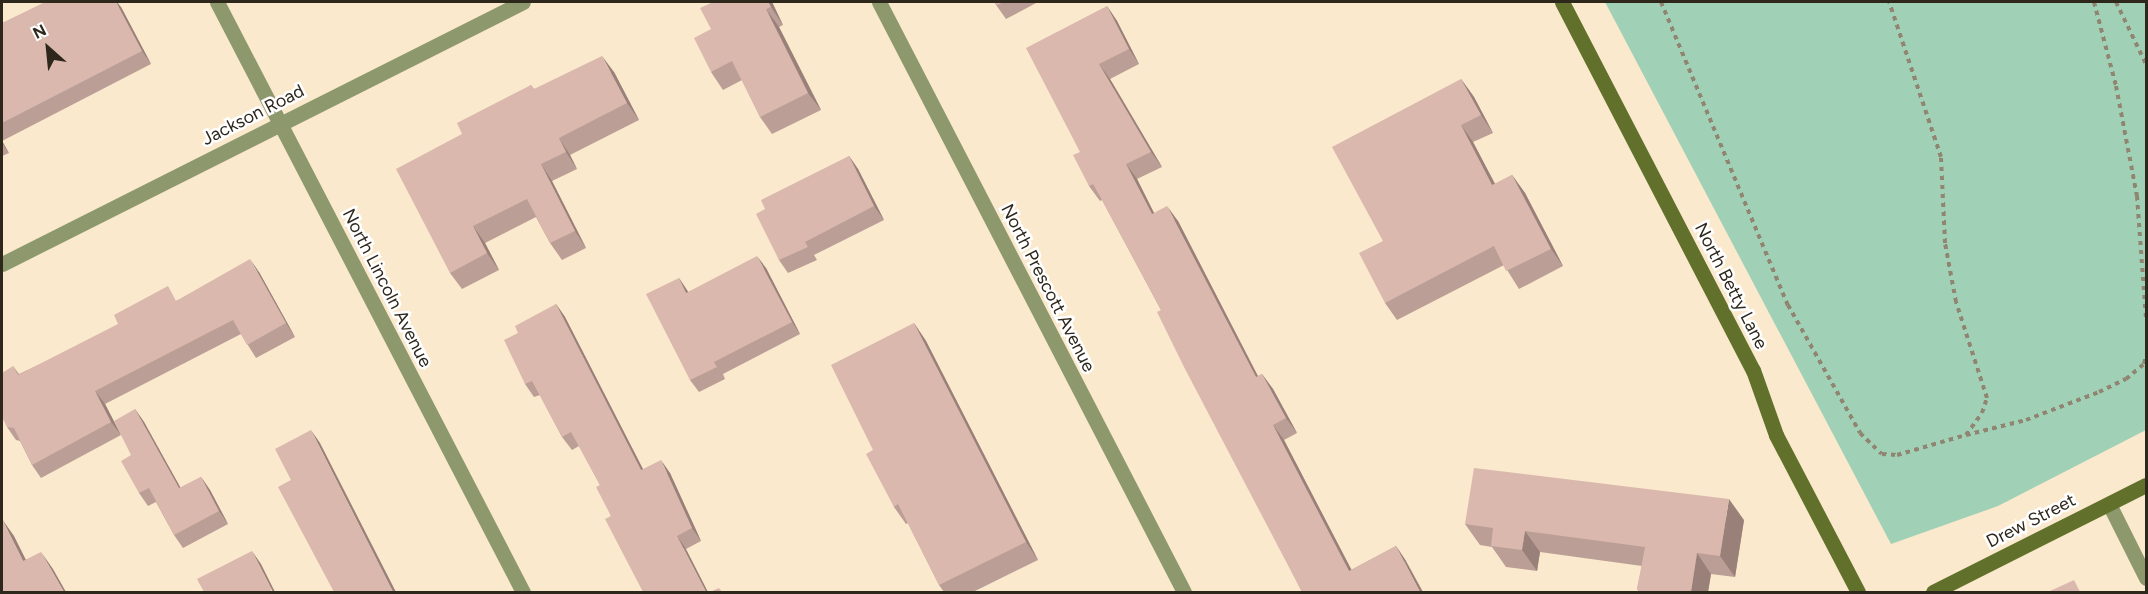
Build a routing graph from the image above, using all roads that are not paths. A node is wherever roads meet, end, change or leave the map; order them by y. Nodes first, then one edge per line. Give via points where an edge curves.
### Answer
1 (217, 2) edge
2 (523, 2) edge
3 (879, 2) edge
4 (1562, 2) edge
5 (280, 123) junction
6 (2, 264) edge
7 (2146, 485) edge
8 (2109, 504) junction
9 (2146, 578) edge
10 (523, 592) edge
11 (1184, 592) edge
12 (1858, 592) edge
13 (1933, 592) edge

1 - 5 street, North Lincoln Avenue
2 - 5 street, Jackson Road
3 - 11 street, North Prescott Avenue
4 - 12 street, North Betty Lane via 1753,370 1776,435
5 - 6 street, Jackson Road
5 - 10 street, North Lincoln Avenue
7 - 8 street, Drew Street
8 - 9 street
8 - 13 street, Drew Street

